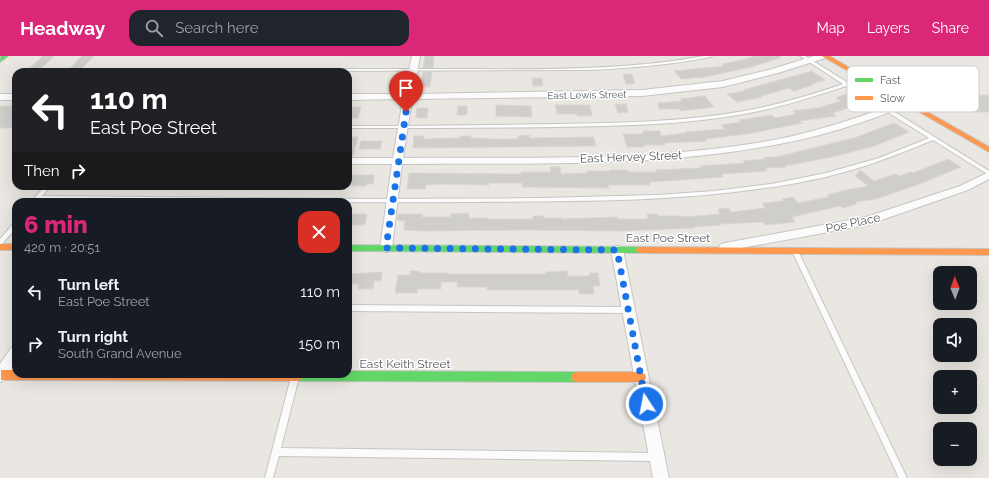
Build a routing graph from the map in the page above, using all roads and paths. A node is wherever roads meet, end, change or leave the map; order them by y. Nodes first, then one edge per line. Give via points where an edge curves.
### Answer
1 (5, 56) edge
2 (416, 56) edge
3 (710, 56) edge
4 (824, 56) edge
5 (806, 58) edge
6 (0, 60) edge
7 (847, 69) edge
8 (352, 70) edge
9 (413, 70) junction
10 (847, 84) joint
11 (0, 97) edge
12 (12, 97) edge
13 (352, 97) edge
14 (408, 97) junction
15 (883, 112) edge
16 (891, 112) edge
17 (924, 112) edge
18 (352, 127) edge
19 (403, 127) junction
20 (933, 138) junction
21 (989, 150) edge
22 (352, 161) edge
23 (398, 161) junction
24 (989, 174) edge
25 (45, 190) edge
26 (38, 198) edge
27 (352, 201) edge
28 (392, 201) junction
29 (12, 230) edge
30 (1, 247) edge
31 (12, 247) edge
32 (352, 248) edge
33 (386, 248) junction
34 (617, 250) junction
35 (710, 250) junction
36 (795, 251) junction
37 (989, 252) edge
38 (352, 308) edge
39 (628, 310) junction
40 (12, 358) edge
41 (0, 375) edge
42 (12, 375) edge
43 (352, 376) edge
44 (641, 377) junction
45 (295, 378) edge
46 (276, 452) junction
47 (657, 457) junction
48 (269, 478) edge
49 (661, 478) edge
50 (903, 478) edge

1 - 6 street
2 - 9 street
3 - 9 lane via 611,68
4 - 5 street, East Lewis Street
4 - 7 street
5 - 10 lane
5 - 14 street, East Lewis Street via 764,74 723,84 656,92
8 - 9 lane
9 - 14 street
10 - 19 lane via 800,100 694,120 614,125
11 - 12 street
13 - 14 street, East Lewis Street
14 - 19 street
15 - 23 street, East Hervey Street via 812,134 748,147 680,156
16 - 20 lane
17 - 21 street
18 - 19 lane
19 - 23 street
20 - 24 lane
20 - 28 lane via 903,153 844,170 732,191 655,197
22 - 23 street, East Hervey Street
23 - 28 street
24 - 35 street, Poe Place via 964,188 867,221
25 - 26 lane
27 - 28 lane
28 - 33 street
29 - 30 lane
30 - 31 street
32 - 33 street, East Poe Street
33 - 34 street, East Poe Street
34 - 35 street, East Poe Street
34 - 39 street
35 - 36 street, East Poe Street
36 - 37 street, East Poe Street
36 - 50 lane
38 - 39 lane
39 - 44 street
40 - 41 street
41 - 42 street, East Keith Street
43 - 44 street, East Keith Street
44 - 47 street
45 - 46 lane
46 - 47 lane
46 - 48 lane
47 - 49 street

